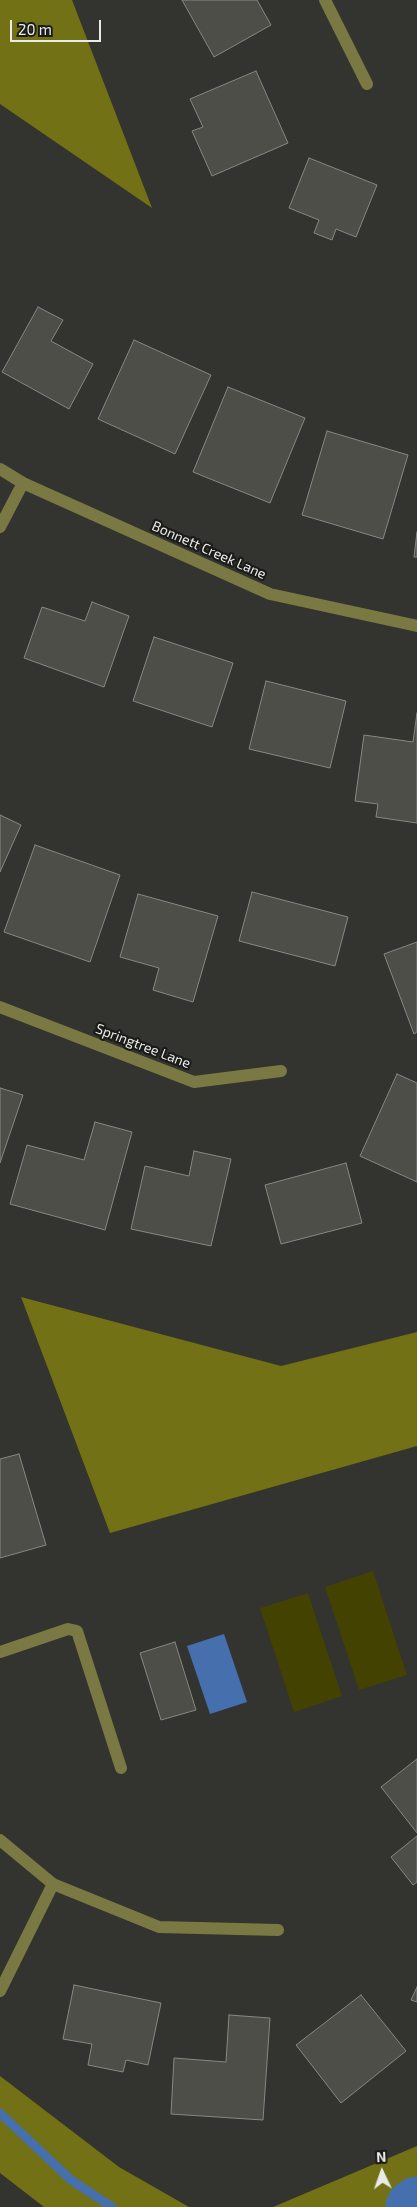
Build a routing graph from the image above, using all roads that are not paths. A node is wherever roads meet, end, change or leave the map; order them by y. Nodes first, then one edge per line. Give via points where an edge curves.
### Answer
1 (325, 0) edge
2 (367, 84) dead end
3 (0, 469) edge
4 (23, 483) junction
5 (0, 527) edge
6 (417, 626) edge
7 (0, 1007) edge
8 (281, 1071) dead end
9 (0, 1652) edge
10 (121, 1768) dead end
11 (0, 1840) edge
12 (53, 1884) junction
13 (278, 1930) dead end
14 (0, 1991) edge

1 - 2 street
3 - 4 street, Bonnett Creek Lane
4 - 5 street
4 - 6 street, Bonnett Creek Lane via 270,594
7 - 8 street, Springtree Lane via 194,1082
9 - 10 street via 68,1629 77,1631
11 - 12 street
12 - 13 street via 160,1927
12 - 14 street

